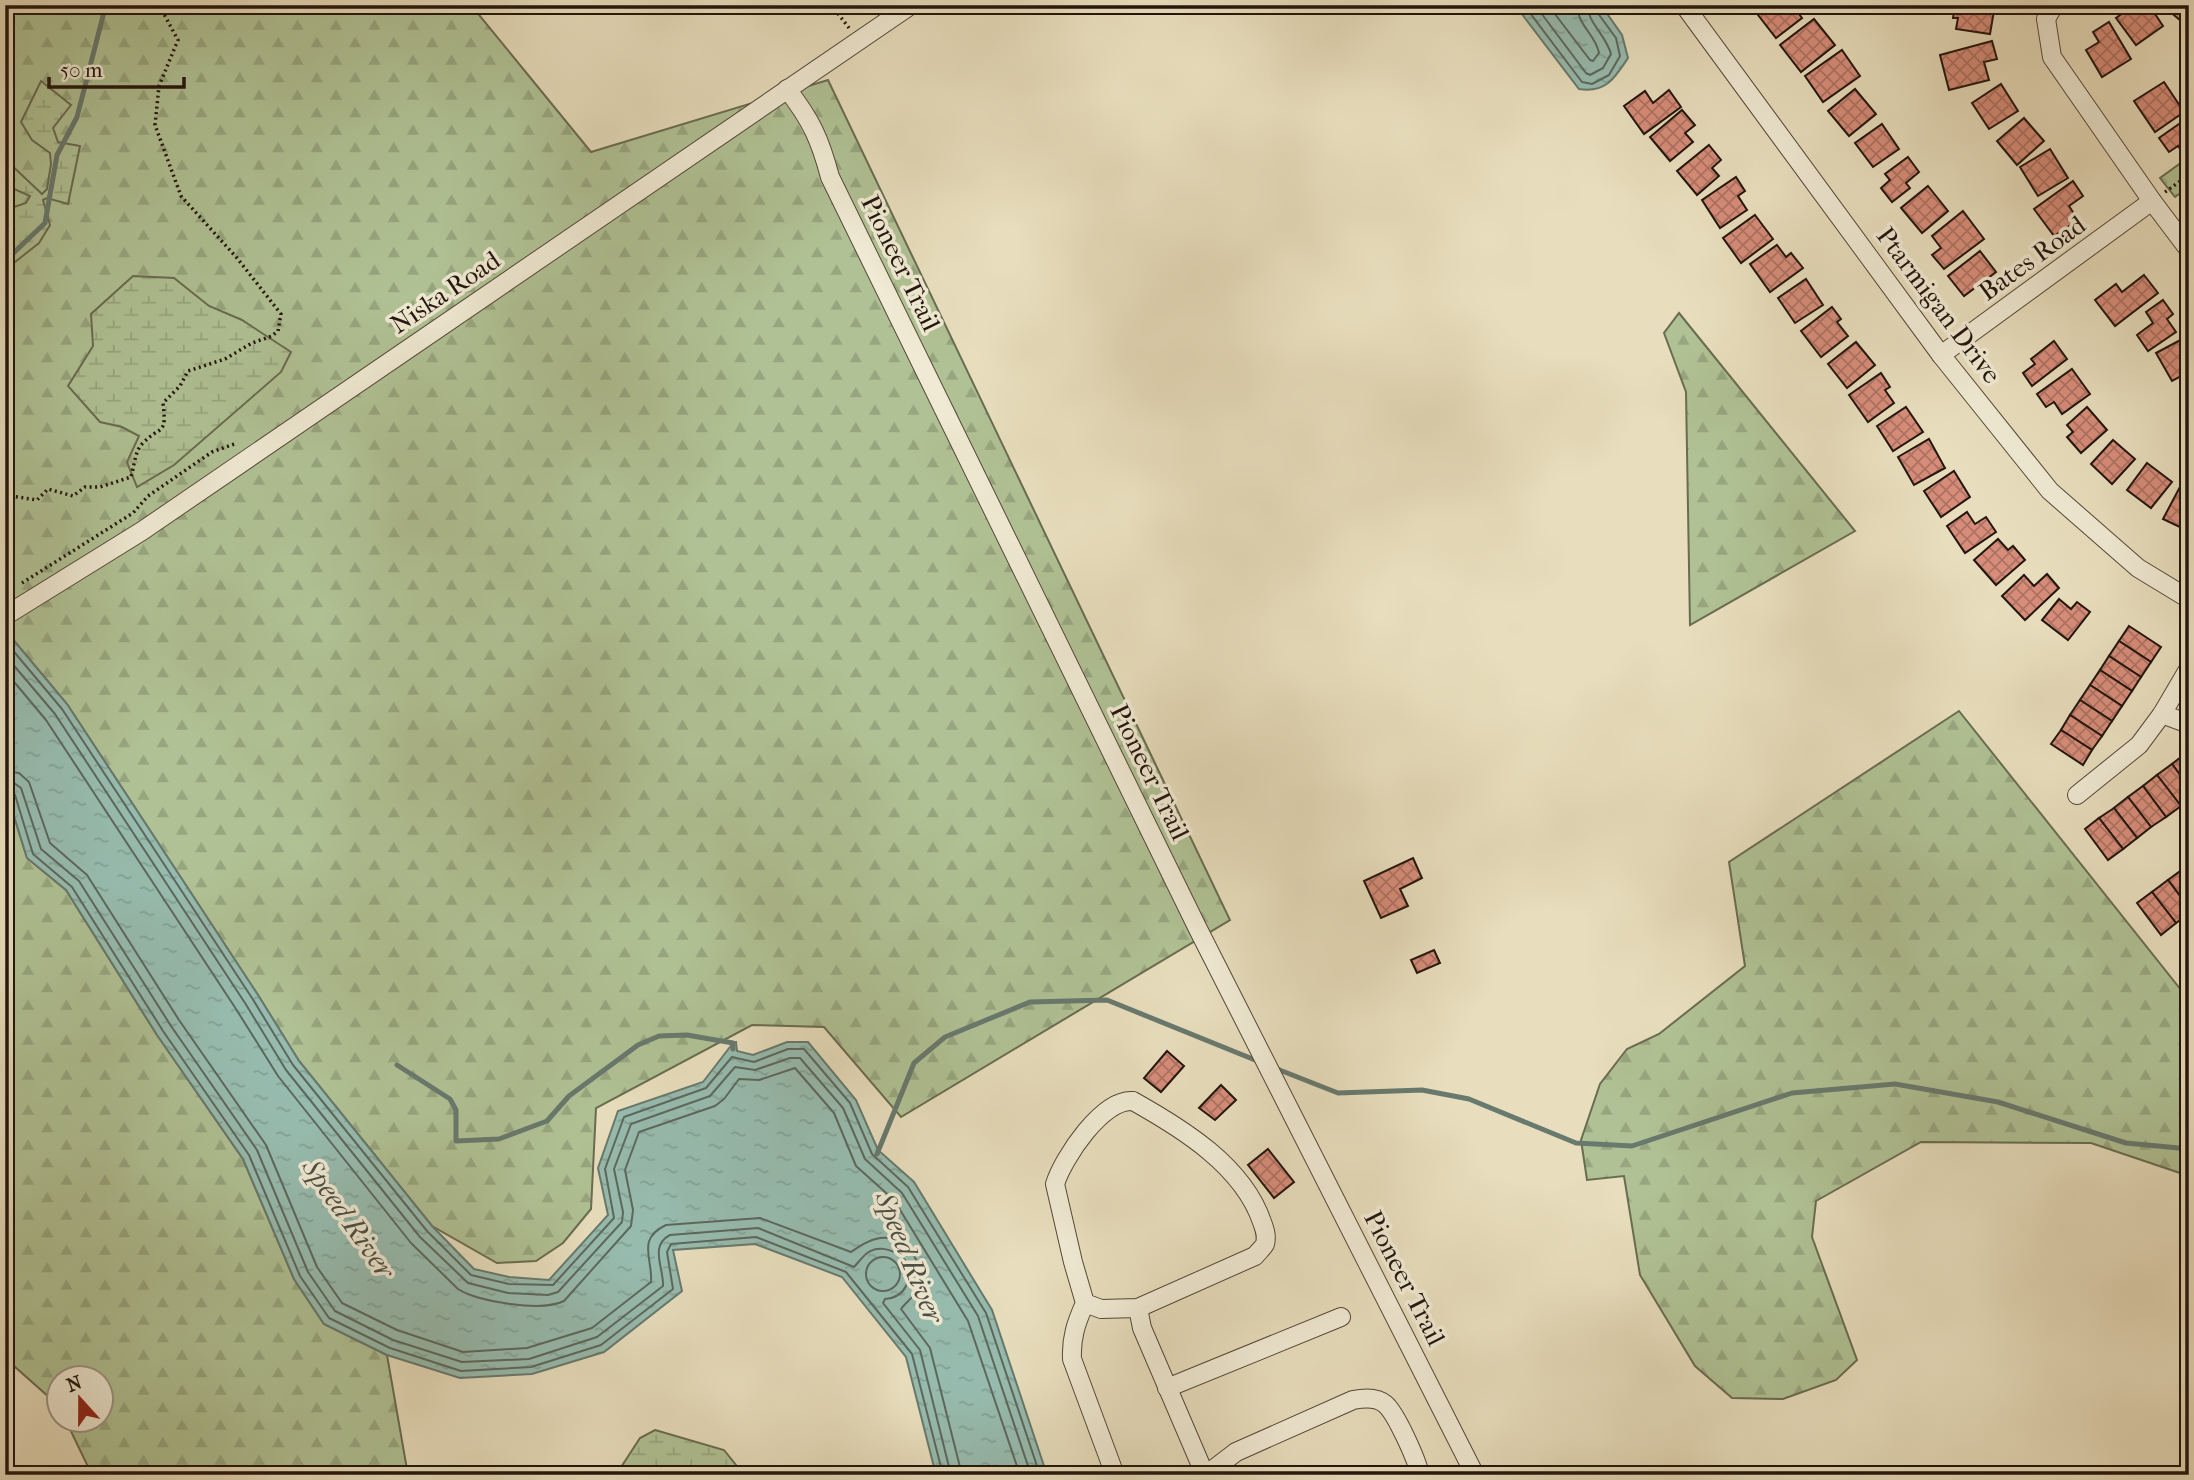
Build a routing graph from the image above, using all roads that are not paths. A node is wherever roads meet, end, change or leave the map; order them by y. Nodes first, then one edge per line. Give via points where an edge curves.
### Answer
1 (911, 5) edge
2 (1684, 5) edge
3 (2054, 5) edge
4 (788, 89) junction
5 (2152, 201) junction
6 (2189, 250) edge
7 (1941, 355) junction
8 (2189, 599) edge
9 (6, 616) edge
10 (2189, 668) edge
11 (2162, 714) junction
12 (2189, 724) edge
13 (2077, 795) dead end
14 (1085, 1303) junction
15 (1138, 1308) junction
16 (1341, 1317) dead end
17 (1167, 1388) junction
18 (1115, 1475) edge
19 (1206, 1475) edge
20 (1420, 1475) edge
21 (1475, 1475) edge

1 - 4 street, Niska Road
2 - 7 street, Ptarmigan Drive
3 - 5 street via 2046,19 2052,57
4 - 9 street, Niska Road via 142,531
4 - 21 street, Pioneer Trail via 821,143 830,177 1198,929
5 - 6 street
5 - 7 street, Bates Road
7 - 8 street, Ptarmigan Drive via 2050,491 2138,568
10 - 11 street
11 - 12 street
11 - 13 street via 2139,746
14 - 15 street via 1101,1309
14 - 15 street via 1055,1184 1076,1144 1101,1115 1124,1100 1133,1101 1226,1166 1251,1198 1266,1233 1265,1246 1255,1256
14 - 18 street via 1075,1325 1072,1359
15 - 17 street
16 - 17 street
17 - 19 street
19 - 20 street via 1236,1452 1342,1404 1367,1398 1385,1403

